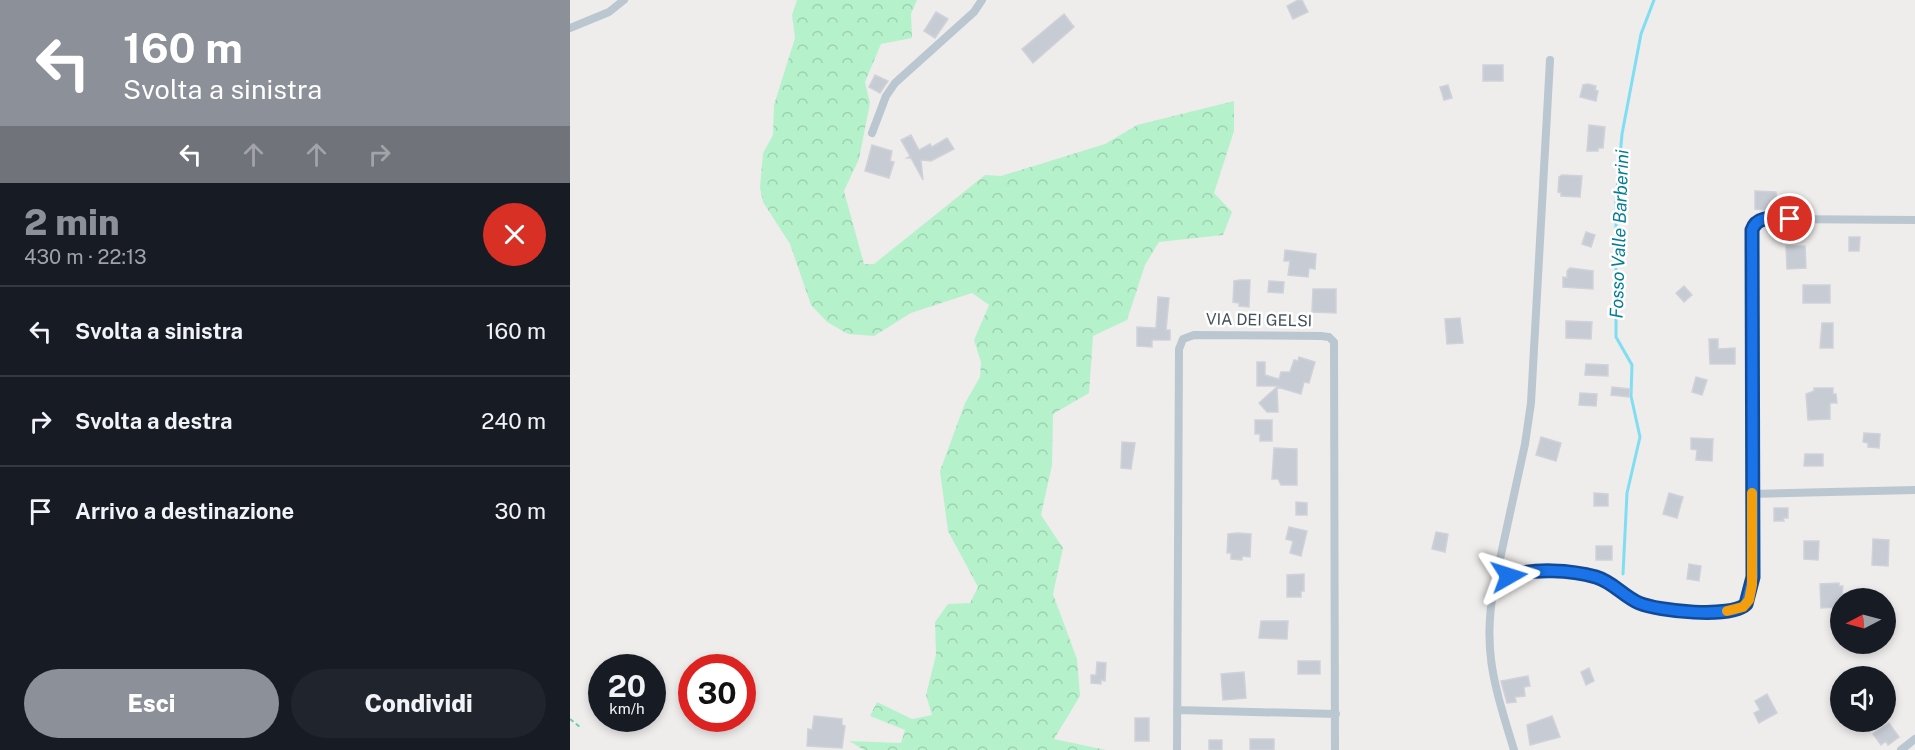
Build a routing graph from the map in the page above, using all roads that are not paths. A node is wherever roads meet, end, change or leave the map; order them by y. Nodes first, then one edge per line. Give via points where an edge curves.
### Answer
1 (624, 0) edge
2 (982, 0) edge
3 (570, 27) edge
4 (1550, 60) dead end
5 (872, 133) dead end
6 (1915, 220) edge
7 (1915, 490) edge
8 (1752, 494) junction
9 (1495, 582) junction
10 (1177, 710) junction
11 (1336, 714) junction
12 (1915, 739) edge
13 (1177, 750) edge
14 (1335, 750) edge
15 (1514, 750) edge
16 (1901, 750) edge

1 - 3 street via 609,12
2 - 5 street via 974,12 895,83
4 - 9 street via 1531,403
6 - 8 street via 1769,219 1752,226
7 - 8 street
8 - 9 street via 1752,585 1749,600 1740,610 1653,608 1636,602 1602,579 1585,575 1519,573
9 - 15 street via 1488,619 1489,656
10 - 11 street
10 - 11 street, VIA DEI GELSI via 1181,342 1194,334 1321,336 1332,339 1336,350
10 - 13 street, VIA DEI GELSI
11 - 14 street, VIA DEI GELSI
12 - 16 street

